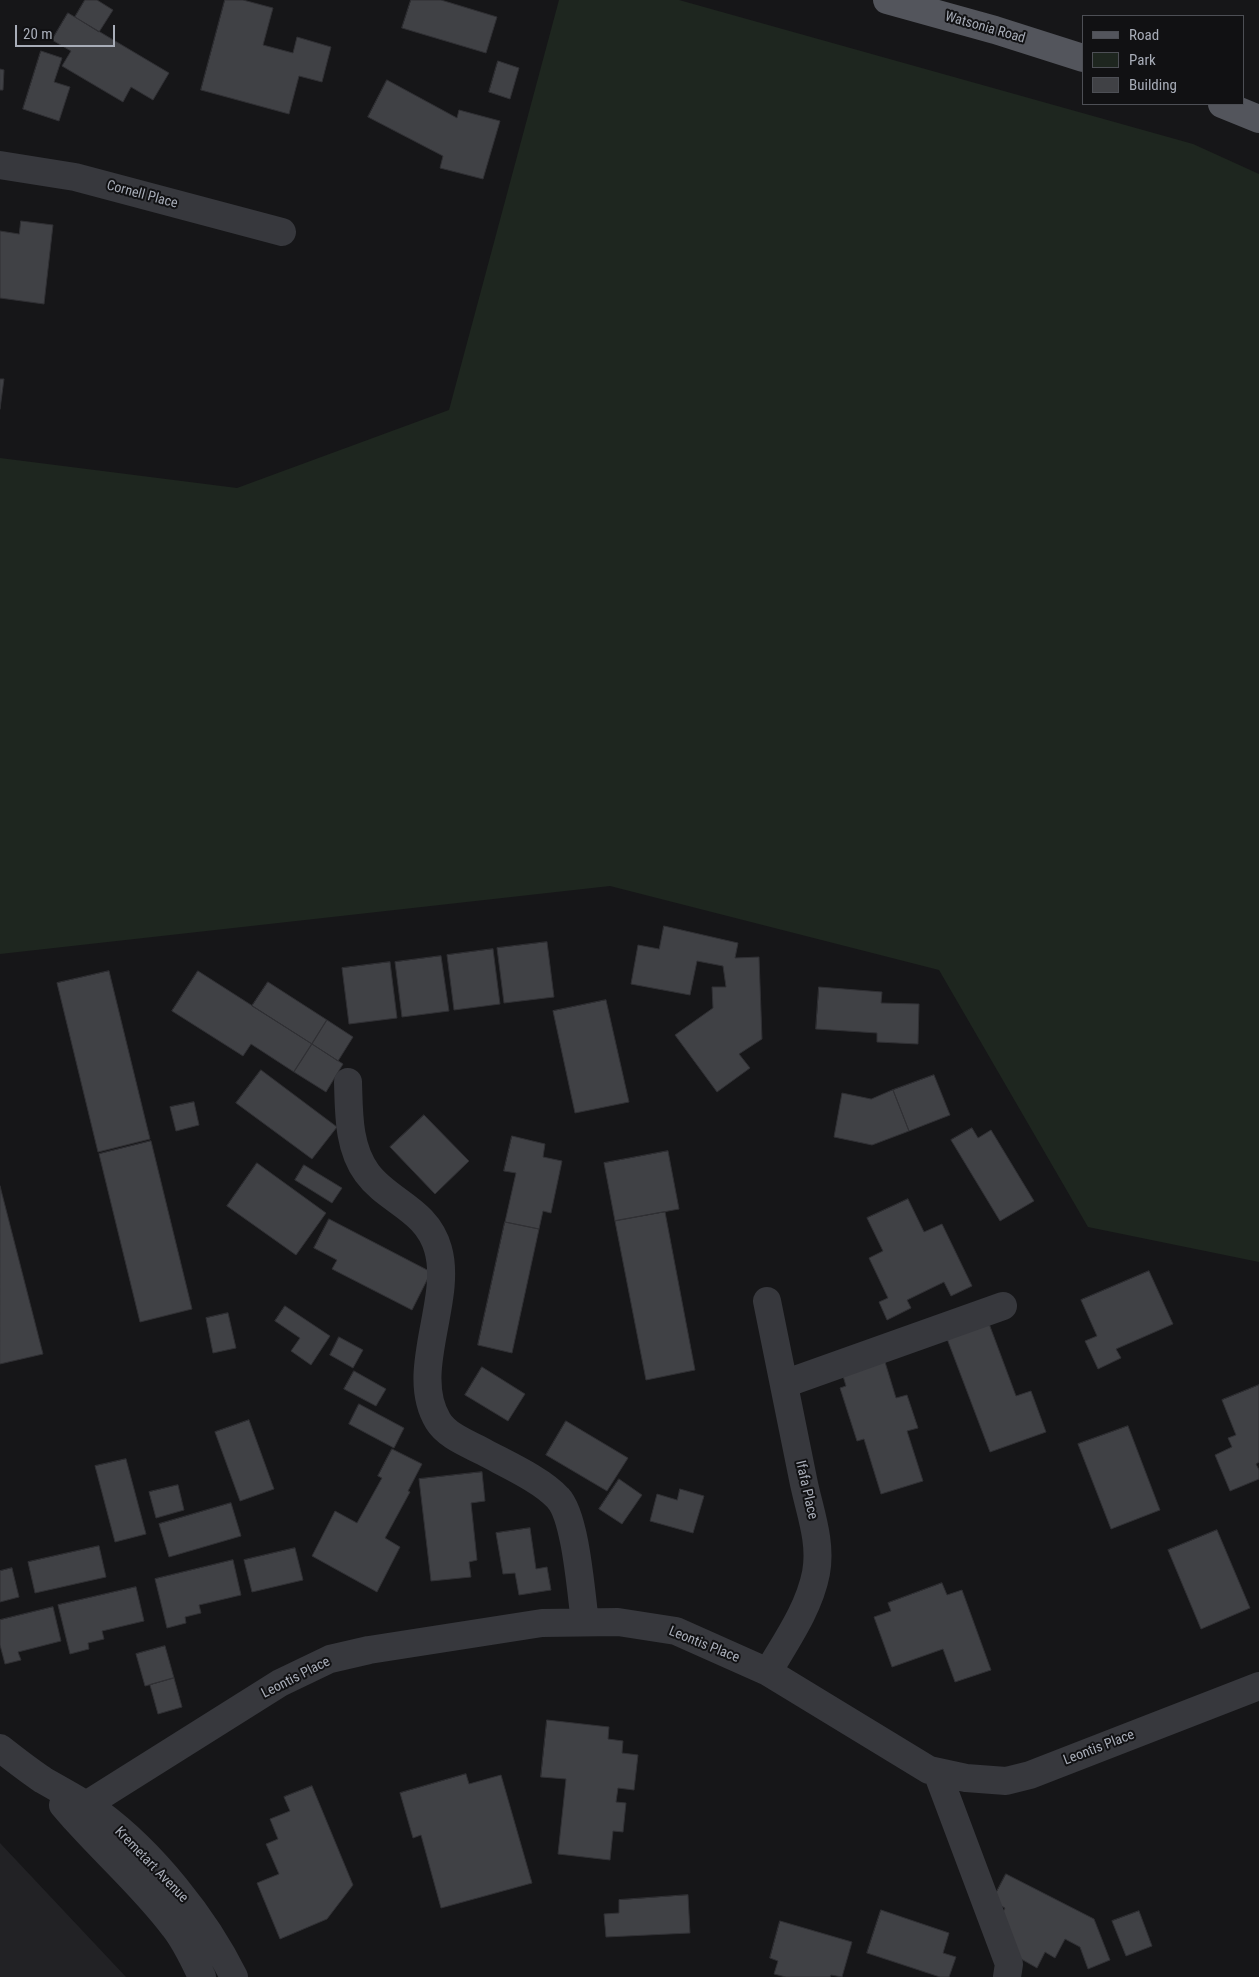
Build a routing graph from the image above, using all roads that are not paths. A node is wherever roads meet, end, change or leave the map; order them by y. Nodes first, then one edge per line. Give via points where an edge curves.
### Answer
1 (887, 0) edge
2 (1082, 58) edge
3 (1224, 105) edge
4 (1259, 119) edge
5 (0, 165) edge
6 (282, 232) dead end
7 (348, 1082) dead end
8 (767, 1301) dead end
9 (1003, 1306) dead end
10 (784, 1384) junction
11 (585, 1622) junction
12 (768, 1672) junction
13 (1259, 1686) edge
14 (0, 1748) edge
15 (937, 1772) junction
16 (80, 1812) junction
17 (202, 1977) edge
18 (234, 1977) edge
19 (1007, 1977) edge

1 - 2 main road, Watsonia Road
3 - 4 main road
5 - 6 street, Cornell Place via 75,177
7 - 11 street via 349,1124 361,1164 376,1183 425,1225 439,1251 438,1306 428,1366 429,1398 437,1420 450,1433 535,1481 558,1498 568,1514
8 - 10 street, Ifafa Place
9 - 10 street
10 - 12 street, Ifafa Place via 816,1532 816,1572 798,1622
11 - 12 street, Leontis Place via 618,1622 676,1631
11 - 16 street, Leontis Place via 542,1623 330,1659 280,1684
12 - 15 street, Leontis Place
13 - 15 street, Leontis Place via 1030,1775 1006,1781
14 - 16 street, Kremetart Avenue via 42,1778
15 - 19 street via 1009,1964
16 - 17 street, Kremetart Avenue via 84,1831 132,1877 170,1922
16 - 18 street, Kremetart Avenue via 106,1820 162,1872 205,1926

